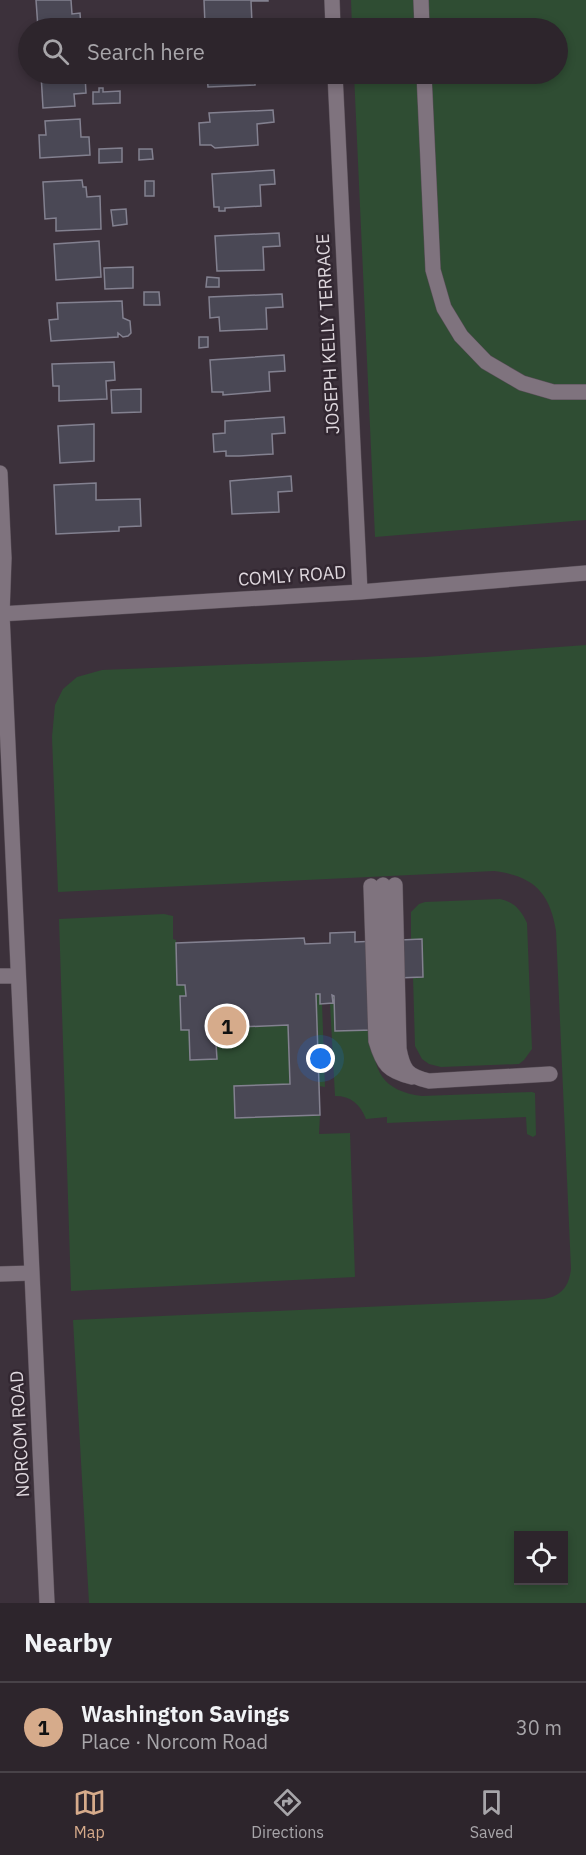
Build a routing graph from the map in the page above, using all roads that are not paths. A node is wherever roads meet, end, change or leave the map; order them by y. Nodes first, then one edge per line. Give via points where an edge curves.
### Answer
1 (332, 0) edge
2 (421, 0) edge
3 (333, 18) edge
4 (422, 18) edge
5 (335, 84) edge
6 (424, 84) edge
7 (586, 392) edge
8 (0, 472) edge
9 (586, 573) edge
10 (360, 592) junction
11 (1, 614) edge
12 (4, 754) edge
13 (0, 976) edge
14 (18, 976) junction
15 (550, 1074) dead end
16 (415, 1078) junction
17 (32, 1272) junction
18 (0, 1274) edge
19 (47, 1603) edge

1 - 3 street
2 - 4 street
5 - 10 street, JOSEPH KELLY TERRACE
6 - 7 street via 433,270 444,308 461,336 486,362 513,378 553,392
8 - 11 street, NORCOM ROAD via 4,558
9 - 10 street, COMLY ROAD
10 - 11 street, COMLY ROAD
11 - 12 street, NORCOM ROAD
12 - 14 street, NORCOM ROAD
13 - 14 street
14 - 17 street, NORCOM ROAD
15 - 16 street via 429,1081
16 - 16 street via 403,1067 399,1049 389,885 376,1041 382,1060 394,1072
17 - 18 street
17 - 19 street, NORCOM ROAD

